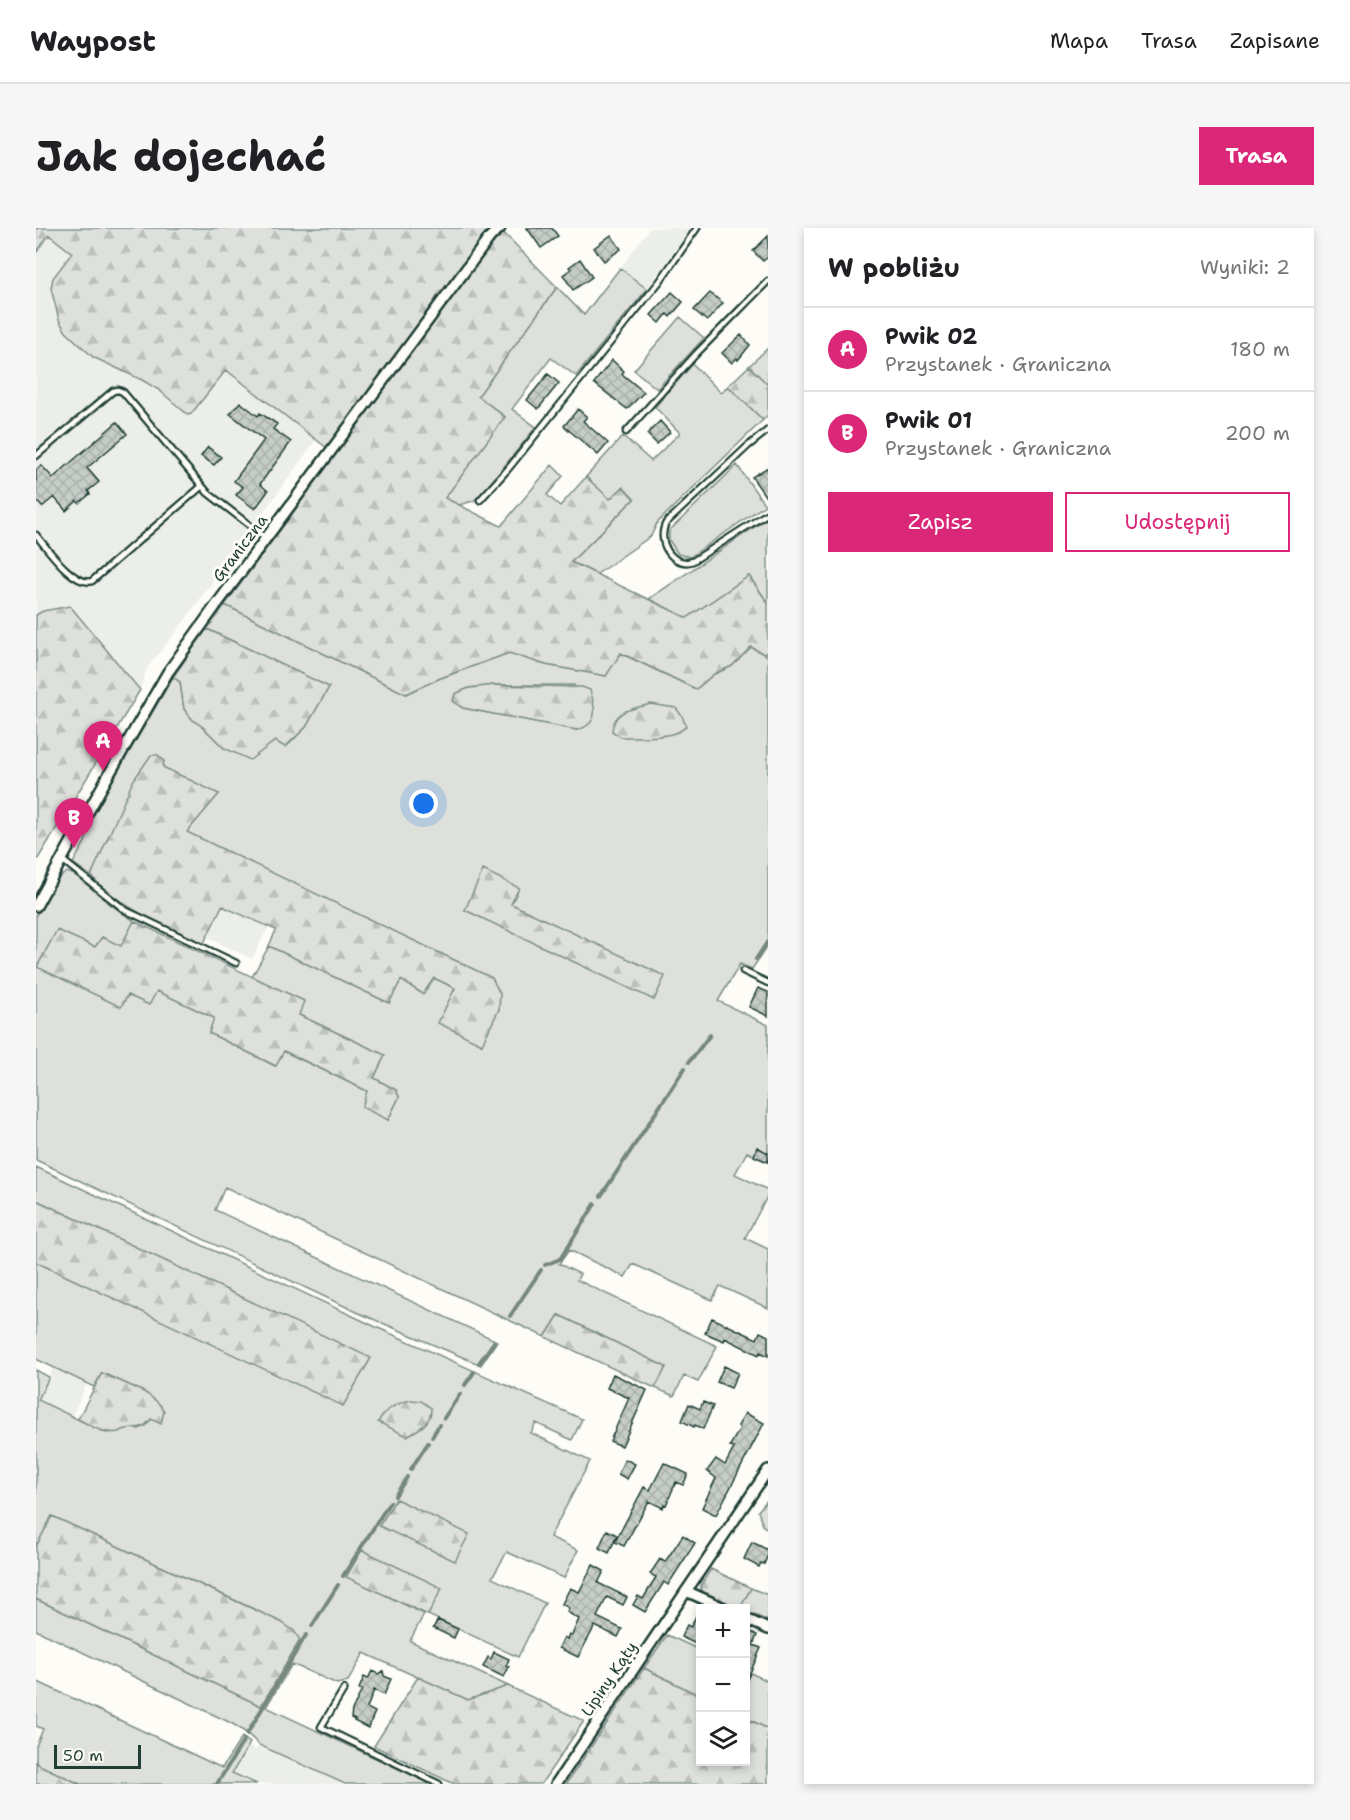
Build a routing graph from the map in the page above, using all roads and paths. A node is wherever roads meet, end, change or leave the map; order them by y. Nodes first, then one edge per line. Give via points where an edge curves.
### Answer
1 (500, 228) edge
2 (697, 228) edge
3 (768, 281) edge
4 (768, 430) edge
5 (626, 432) dead end
6 (36, 456) edge
7 (202, 486) junction
8 (480, 500) dead end
9 (768, 513) edge
10 (36, 535) edge
11 (266, 538) junction
12 (62, 859) junction
13 (36, 906) edge
14 (236, 963) dead end
15 (743, 971) dead end
16 (768, 983) edge
17 (768, 1470) edge
18 (686, 1591) junction
19 (715, 1604) edge
20 (750, 1620) edge
21 (768, 1629) edge
22 (344, 1689) dead end
23 (440, 1784) edge
24 (556, 1784) edge

1 - 11 street, Graniczna
2 - 8 lane via 660,281
3 - 5 lane
4 - 9 lane via 666,523 662,539 673,558 687,563
6 - 7 lane via 118,390
7 - 10 lane via 87,583 75,579
7 - 11 lane
11 - 12 street, Graniczna via 168,672
12 - 13 street, Graniczna
12 - 14 lane via 125,910
15 - 16 lane
17 - 18 street, Lipiny Kąty
18 - 19 street
18 - 24 street, Lipiny Kąty
20 - 21 street
22 - 23 lane via 321,1727

